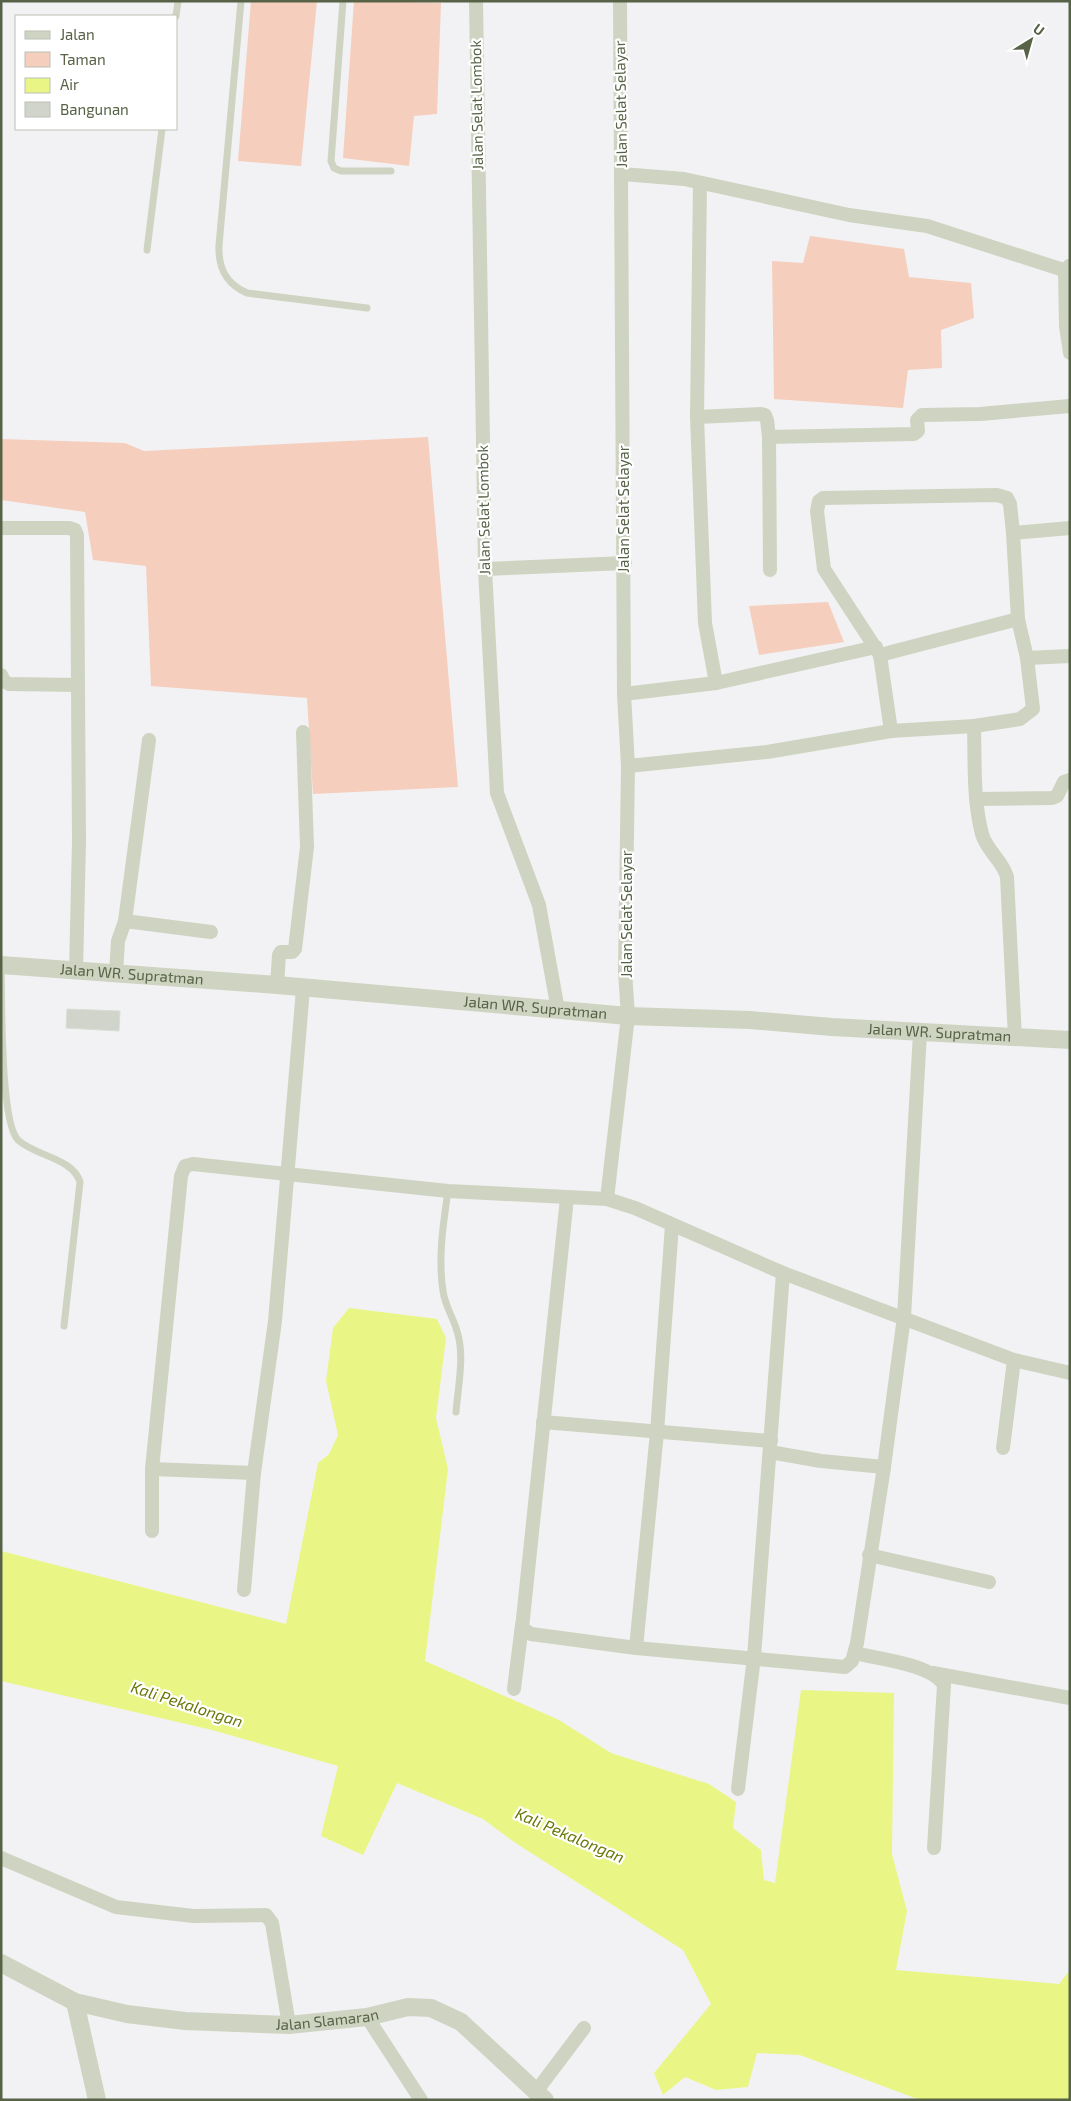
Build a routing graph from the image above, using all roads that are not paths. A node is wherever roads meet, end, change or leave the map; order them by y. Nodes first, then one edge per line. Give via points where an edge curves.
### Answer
1 (178, 1) edge
2 (241, 1) edge
3 (343, 1) edge
4 (476, 1) edge
5 (620, 1) edge
6 (176, 15) edge
7 (162, 130) edge
8 (391, 171) dead end
9 (622, 174) junction
10 (700, 183) junction
11 (147, 250) dead end
12 (1068, 269) edge
13 (367, 308) dead end
14 (1070, 353) edge
15 (1070, 406) edge
16 (697, 417) junction
17 (768, 437) junction
18 (1, 528) edge
19 (1070, 528) edge
20 (1013, 533) junction
21 (625, 563) junction
22 (485, 570) junction
23 (770, 570) dead end
24 (1018, 619) junction
25 (878, 651) junction
26 (1070, 656) edge
27 (1027, 658) junction
28 (1, 674) edge
29 (716, 683) junction
30 (78, 685) junction
31 (624, 694) junction
32 (974, 726) junction
33 (891, 730) junction
34 (303, 732) dead end
35 (149, 740) dead end
36 (628, 766) junction
37 (1070, 780) edge
38 (976, 799) junction
39 (124, 921) junction
40 (211, 932) dead end
41 (76, 957) junction
42 (1, 965) edge
43 (116, 967) junction
44 (277, 985) junction
45 (303, 988) junction
46 (628, 1009) junction
47 (558, 1010) junction
48 (920, 1032) junction
49 (1015, 1038) junction
50 (1070, 1040) edge
51 (286, 1173) junction
52 (448, 1191) junction
53 (567, 1198) junction
54 (607, 1199) junction
55 (672, 1225) junction
56 (783, 1273) junction
57 (904, 1317) junction
58 (64, 1326) dead end
59 (1014, 1360) junction
60 (1070, 1373) edge
61 (456, 1412) dead end
62 (543, 1422) junction
63 (657, 1432) junction
64 (770, 1446) junction
65 (1003, 1448) dead end
66 (884, 1468) junction
67 (152, 1469) junction
68 (254, 1473) junction
69 (152, 1531) dead end
70 (869, 1555) junction
71 (988, 1582) dead end
72 (244, 1590) dead end
73 (522, 1625) junction
74 (636, 1648) junction
75 (855, 1653) junction
76 (754, 1657) junction
77 (932, 1672) junction
78 (514, 1689) dead end
79 (1070, 1698) edge
80 (738, 1789) dead end
81 (934, 1848) dead end
82 (1, 1858) edge
83 (1, 1963) edge
84 (75, 2002) junction
85 (367, 2017) junction
86 (289, 2025) junction
87 (584, 2028) dead end
88 (540, 2096) edge
89 (96, 2100) edge
90 (421, 2100) edge

1 - 6 lane
2 - 13 lane via 219,245 221,265 233,288 247,294
3 - 8 lane via 331,161 334,168 341,170
4 - 22 street, Jalan Selat Lombok
5 - 9 street, Jalan Selat Selayar
7 - 11 lane
9 - 10 street
9 - 21 street, Jalan Selat Selayar
10 - 12 street via 849,215 927,226
10 - 16 street
12 - 14 street via 1066,326
15 - 17 street via 980,414 922,415 917,420 918,432 914,434
16 - 17 street via 761,414 767,420
16 - 29 street via 705,623
17 - 23 street
18 - 30 street via 69,528 76,532
19 - 20 street
20 - 24 street
20 - 25 street via 1010,504 1007,498 997,495 823,498 819,501 817,510 824,569
21 - 22 street
21 - 31 street, Jalan Selat Selayar
22 - 47 street, Jalan Selat Lombok via 497,794 539,904
24 - 25 street
24 - 27 street
25 - 29 street
25 - 33 street
26 - 27 street
27 - 32 street via 1033,710 1020,720
28 - 30 street via 9,684
29 - 31 street
30 - 41 street
31 - 36 street, Jalan Selat Selayar
32 - 33 street
32 - 38 street
33 - 36 street via 767,752
34 - 44 street via 307,847 296,945 294,951 282,952
35 - 39 street
36 - 46 street, Jalan Selat Selayar via 625,971
37 - 38 street via 1064,782 1057,796 1052,798
38 - 49 street via 983,837 1007,877
39 - 40 street
39 - 43 street
41 - 42 street, Jalan WR. Supratman
41 - 43 street, Jalan WR. Supratman
42 - 58 lane via 3,1066 12,1131 28,1147 68,1167 80,1182
43 - 44 street, Jalan WR. Supratman
44 - 45 street, Jalan WR. Supratman
45 - 47 street, Jalan WR. Supratman
45 - 51 street
46 - 47 street, Jalan WR. Supratman
46 - 48 street, Jalan WR. Supratman
46 - 54 street, Jalan Selat Selayar
48 - 49 street, Jalan WR. Supratman
48 - 57 street
49 - 50 street, Jalan WR. Supratman
51 - 52 street
51 - 67 street via 194,1164 187,1165 182,1171
51 - 68 street via 275,1321
52 - 53 street
52 - 61 lane via 441,1232 441,1270 444,1300 460,1345
53 - 54 street
53 - 62 street
54 - 55 street
55 - 56 street
55 - 63 street
56 - 57 street
56 - 64 street
57 - 59 street
57 - 66 street
59 - 60 street
59 - 65 street
62 - 63 street
62 - 73 street
63 - 64 street
63 - 74 street
64 - 66 street via 821,1461
64 - 76 street
66 - 70 street
67 - 68 street
67 - 69 street
68 - 72 street
70 - 71 street
70 - 75 street
73 - 74 street via 531,1634
73 - 78 street
74 - 76 street
75 - 76 street via 851,1663 842,1668
75 - 77 street
76 - 80 street
77 - 79 street
77 - 81 street via 941,1679 945,1689
82 - 86 street via 122,1908 193,1916 266,1915 272,1923
83 - 84 street, Jalan Slamaran
84 - 86 street, Jalan Slamaran via 126,2014 185,2022
84 - 89 street
85 - 86 street, Jalan Slamaran
85 - 88 street, Jalan Slamaran via 422,2006 449,2015 461,2022
85 - 90 street
87 - 88 street

